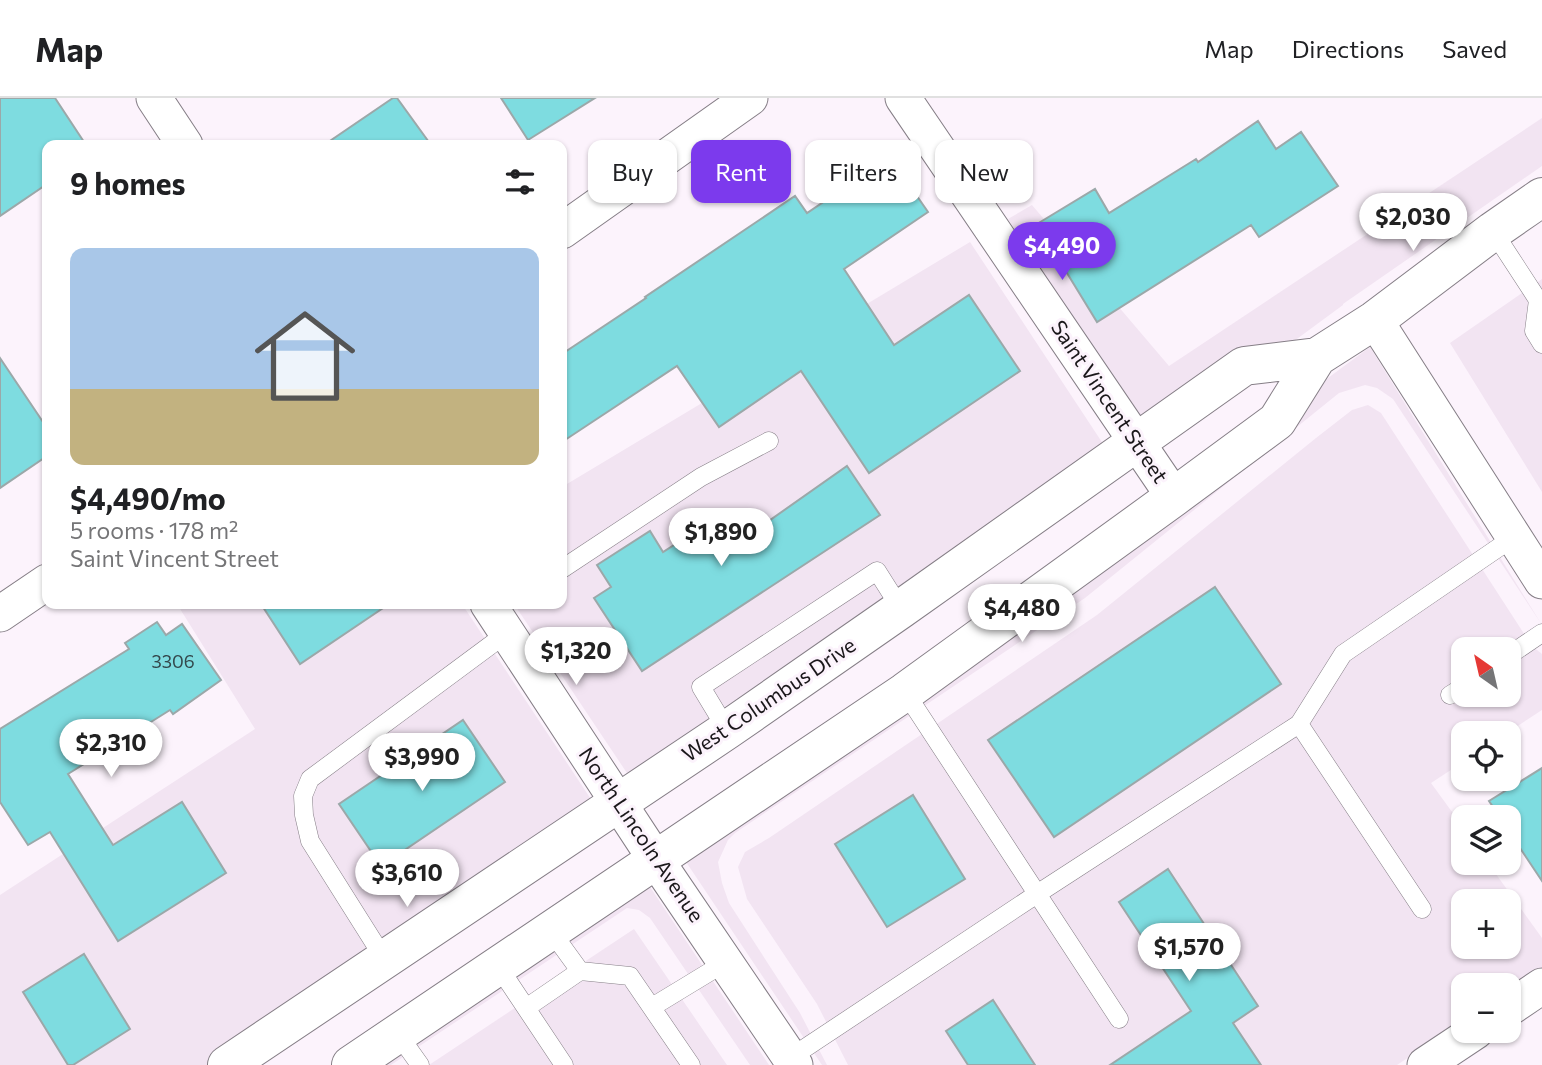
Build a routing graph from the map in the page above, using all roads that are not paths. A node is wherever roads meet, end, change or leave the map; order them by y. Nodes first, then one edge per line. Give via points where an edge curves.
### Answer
1 (154, 98) edge
2 (750, 98) edge
3 (902, 98) edge
4 (182, 140) edge
5 (1542, 197) edge
6 (567, 227) edge
7 (1493, 231) junction
8 (1375, 320) junction
9 (1542, 344) edge
10 (1317, 357) junction
11 (769, 441) dead end
12 (1137, 442) junction
13 (1174, 497) junction
14 (1514, 537) junction
15 (567, 566) edge
16 (1542, 581) edge
17 (42, 585) edge
18 (0, 614) edge
19 (501, 614) edge
20 (1542, 633) edge
21 (1521, 647) edge
22 (905, 692) junction
23 (1299, 724) junction
24 (619, 802) junction
25 (656, 860) junction
26 (1037, 894) junction
27 (1422, 909) dead end
28 (551, 931) junction
29 (385, 960) junction
30 (726, 962) junction
31 (498, 966) junction
32 (580, 971) junction
33 (1542, 986) edge
34 (1521, 1000) edge
35 (652, 1007) junction
36 (526, 1008) junction
37 (1119, 1019) dead end
38 (398, 1034) junction
39 (1458, 1043) edge
40 (793, 1062) edge
41 (227, 1065) edge
42 (351, 1065) edge
43 (420, 1065) edge
44 (564, 1065) edge
45 (691, 1065) edge
46 (1424, 1065) edge

1 - 4 street
2 - 6 street
3 - 12 street, Saint Vincent Street
5 - 7 main road, West Columbus Drive
7 - 8 main road, West Columbus Drive
7 - 9 lane via 1538,300 1534,331
8 - 10 main road, West Columbus Drive
8 - 14 street
10 - 12 main road, West Columbus Drive via 1244,366
10 - 13 main road, West Columbus Drive via 1277,421
11 - 15 lane via 701,477
12 - 13 street, Saint Vincent Street
12 - 24 main road, West Columbus Drive
13 - 22 main road, West Columbus Drive
14 - 16 street
14 - 23 lane via 1343,654
17 - 18 street
19 - 24 street, North Lincoln Avenue
19 - 29 lane via 310,779 303,796 310,841
20 - 21 lane
22 - 25 main road, West Columbus Drive
22 - 26 lane
23 - 26 lane
23 - 27 lane
24 - 25 street, North Lincoln Avenue
24 - 29 main road, West Columbus Drive
25 - 28 main road, West Columbus Drive
25 - 30 street, North Lincoln Avenue
26 - 37 lane
26 - 40 lane
28 - 31 main road, West Columbus Drive
28 - 32 lane
29 - 41 main road, West Columbus Drive
30 - 35 lane
30 - 40 street, North Lincoln Avenue
31 - 36 lane
31 - 38 main road, West Columbus Drive
32 - 35 lane via 631,976
32 - 36 lane
33 - 34 street
35 - 45 lane
36 - 44 lane
38 - 42 main road, West Columbus Drive
38 - 43 lane
39 - 46 street

